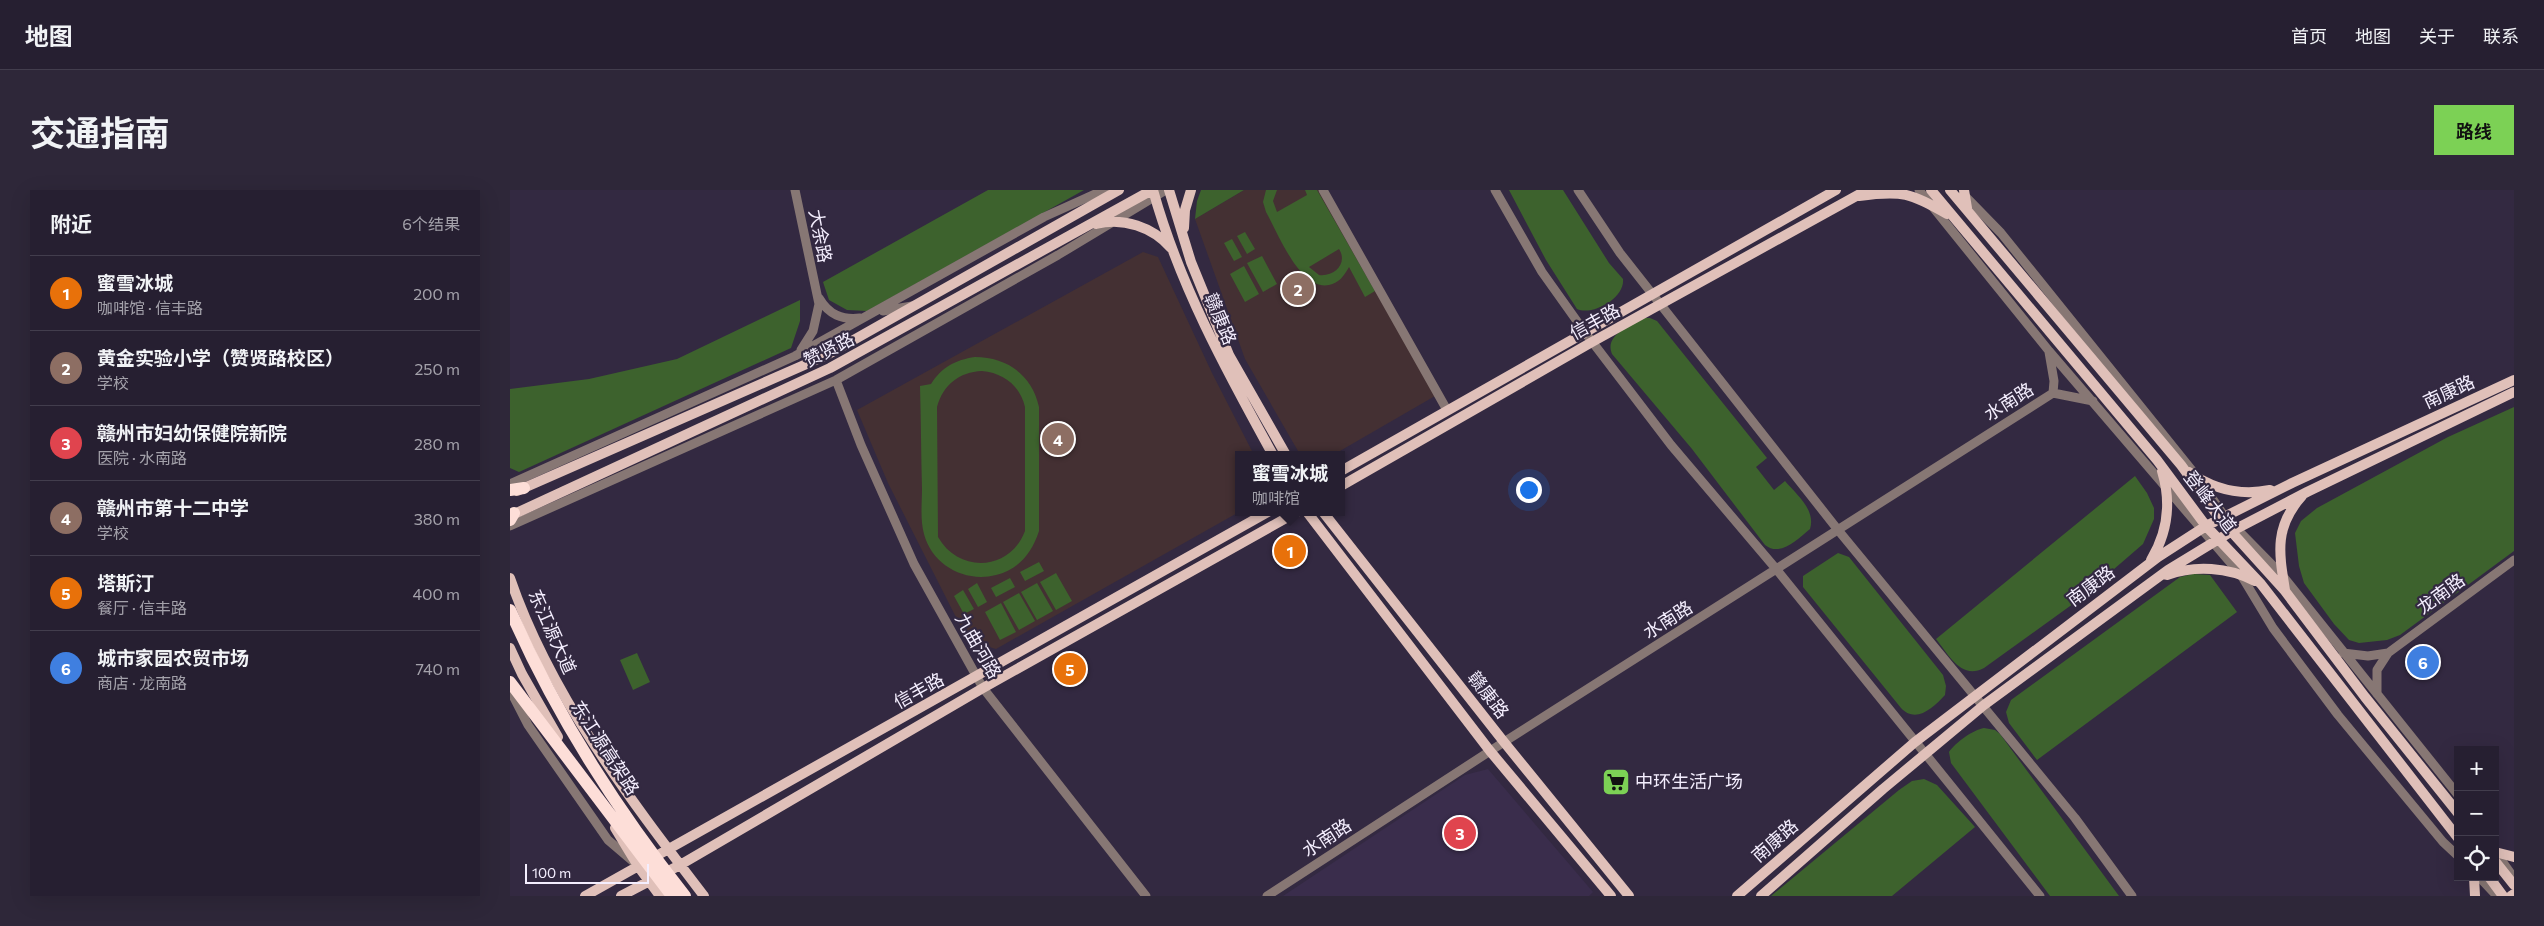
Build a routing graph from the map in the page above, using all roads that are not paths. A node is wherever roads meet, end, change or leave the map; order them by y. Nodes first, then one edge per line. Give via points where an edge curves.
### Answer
1 (795, 190) edge
2 (1119, 190) edge
3 (1167, 190) edge
4 (1191, 190) edge
5 (1323, 190) edge
6 (1496, 190) edge
7 (1578, 190) edge
8 (1867, 190) edge
9 (1919, 190) edge
10 (1931, 190) edge
11 (1950, 190) edge
12 (1101, 191) edge
13 (1833, 191) edge
14 (1153, 192) edge
15 (1962, 192) edge
16 (1856, 196) junction
17 (1928, 202) junction
18 (1968, 211) junction
19 (1067, 218) junction
20 (1954, 218) junction
21 (1112, 222) junction
22 (1083, 228) junction
23 (1186, 246) junction
24 (1173, 251) junction
25 (815, 289) junction
26 (1652, 294) junction
27 (1660, 304) junction
28 (915, 306) junction
29 (867, 316) junction
30 (912, 323) junction
31 (1584, 331) junction
32 (1592, 342) junction
33 (889, 350) junction
34 (2049, 351) junction
35 (795, 356) junction
36 (836, 380) junction
37 (2514, 380) edge
38 (768, 381) junction
39 (2514, 392) edge
40 (2052, 394) junction
41 (798, 397) junction
42 (759, 402) junction
43 (2092, 402) junction
44 (1448, 410) junction
45 (1271, 451) edge
46 (1284, 451) edge
47 (2157, 460) junction
48 (2181, 465) junction
49 (1345, 469) edge
50 (2200, 479) junction
51 (2292, 483) junction
52 (510, 484) edge
53 (1345, 484) edge
54 (2166, 487) junction
55 (524, 488) junction
56 (510, 490) edge
57 (2307, 492) junction
58 (510, 494) edge
59 (1261, 516) edge
60 (1290, 516) edge
61 (1310, 516) edge
62 (1326, 516) edge
63 (2222, 518) junction
64 (511, 519) edge
65 (2204, 528) junction
66 (1838, 530) junction
67 (2234, 530) junction
68 (2216, 541) junction
69 (2514, 560) edge
70 (2149, 562) junction
71 (1777, 570) junction
72 (2241, 575) junction
73 (2282, 575) junction
74 (510, 578) edge
75 (2150, 582) junction
76 (2261, 584) junction
77 (2286, 591) junction
78 (510, 610) edge
79 (510, 648) edge
80 (2343, 653) junction
81 (2388, 653) junction
82 (977, 677) junction
83 (510, 682) edge
84 (983, 688) junction
85 (510, 690) edge
86 (1974, 695) junction
87 (2377, 695) junction
88 (1984, 705) junction
89 (1504, 742) junction
90 (1915, 742) junction
91 (1490, 751) junction
92 (1925, 755) junction
93 (2455, 791) edge
94 (2454, 808) edge
95 (2456, 836) edge
96 (669, 850) junction
97 (2454, 852) edge
98 (2499, 855) edge
99 (2514, 857) edge
100 (2499, 859) edge
101 (2499, 861) edge
102 (680, 865) junction
103 (638, 866) junction
104 (2514, 878) edge
105 (648, 881) junction
106 (2474, 881) edge
107 (2483, 881) edge
108 (2492, 881) edge
109 (2514, 886) edge
110 (585, 896) edge
111 (621, 896) edge
112 (660, 896) edge
113 (672, 896) edge
114 (685, 896) edge
115 (704, 896) edge
116 (1146, 896) edge
117 (1267, 896) edge
118 (1611, 896) edge
119 (1629, 896) edge
120 (1737, 896) edge
121 (1761, 896) edge
122 (2040, 896) edge
123 (2132, 896) edge
124 (2475, 896) edge
125 (2497, 896) edge
126 (2504, 896) edge

1 - 25 street, 大余路
2 - 19 main road, 赞贤路
3 - 14 street
3 - 23 main road, 赣康路
4 - 23 main road via 1184,219
5 - 44 street
6 - 31 street via 1542,272
7 - 26 street
8 - 16 main road, 信丰路
9 - 17 street
10 - 20 main road, 登峰大道
11 - 18 main road, 登峰大道
12 - 19 main road via 1084,208
12 - 29 street via 1044,218
13 - 26 main road, 信丰路
14 - 21 street
14 - 22 main road, 赞贤路
14 - 24 main road, 赣康路
15 - 18 main road
15 - 50 street via 2001,232
16 - 17 main road via 1893,191
16 - 27 main road, 信丰路
17 - 20 main road
17 - 34 street
18 - 48 main road, 登峰大道
19 - 28 main road, 赞贤路
20 - 47 main road, 登峰大道
21 - 22 main road
21 - 24 main road via 1145,228
21 - 33 street
22 - 30 main road, 赞贤路
23 - 46 main road, 赣康路 via 1229,355
24 - 45 main road, 赣康路 via 1220,359
25 - 29 street via 823,305 836,316 848,319
25 - 35 street, 大余路 via 819,304 816,324 806,344
26 - 27 street
26 - 31 main road, 信丰路
27 - 32 main road, 信丰路
27 - 66 street
28 - 29 street via 892,308
28 - 38 main road, 赞贤路 via 827,355
29 - 35 street
30 - 33 street
30 - 42 main road, 赞贤路
31 - 32 street
31 - 44 main road, 信丰路
32 - 53 main road, 信丰路
32 - 71 street via 1671,445
33 - 36 street
34 - 40 street via 2054,382
34 - 43 street
35 - 38 street
35 - 52 street
36 - 41 street
36 - 82 street, 九曲河路 via 914,564
37 - 51 main road, 南康路
38 - 55 main road, 赞贤路
39 - 57 main road, 南康路
40 - 43 street, 水南路
40 - 66 street, 水南路
41 - 42 street
41 - 64 street
42 - 64 main road, 赞贤路
43 - 54 street
44 - 49 main road, 信丰路
47 - 54 main road
47 - 65 main road, 登峰大道
48 - 50 main road
48 - 63 main road, 登峰大道
50 - 51 main road via 2224,489 2243,492 2273,490
50 - 63 street
51 - 63 main road, 南康路
54 - 65 street
54 - 70 main road via 2165,524
55 - 56 highway
55 - 58 main road, 赞贤路
57 - 67 main road, 南康路
57 - 73 main road via 2290,513 2282,530 2279,549
59 - 82 main road, 信丰路
60 - 84 main road, 信丰路
61 - 91 main road, 赣康路
62 - 89 main road, 赣康路
63 - 65 main road, 南康路
63 - 67 main road, 登峰大道
65 - 68 main road, 登峰大道
65 - 70 main road, 南康路
66 - 71 street, 水南路
66 - 86 street
67 - 68 main road, 南康路
67 - 73 street
67 - 77 main road, 登峰大道
68 - 72 street
68 - 75 main road, 南康路
68 - 76 main road, 登峰大道
69 - 81 street, 龙南路
70 - 86 main road, 南康路
71 - 89 street, 水南路
71 - 90 street
72 - 75 main road via 2218,569 2194,569
72 - 76 main road
72 - 97 street via 2273,628 2338,715
73 - 77 main road
73 - 80 street
74 - 96 main road, 东江源大道 via 546,663 580,724
75 - 88 main road, 南康路
76 - 95 main road, 登峰大道
77 - 94 main road, 登峰大道
78 - 114 highway, 东江源高架路 via 553,699 652,854
79 - 103 main road via 542,712
80 - 81 street via 2368,656
80 - 87 street
81 - 87 street via 2377,670
82 - 84 street, 九曲河路
82 - 96 main road, 信丰路
83 - 113 highway, 东江源高架路
84 - 102 main road, 信丰路
84 - 116 street, 九曲河路
85 - 103 street via 528,725 608,840
86 - 88 street
86 - 90 main road, 南康路
87 - 93 street
88 - 92 main road, 南康路
88 - 123 street via 2075,818
89 - 91 street, 水南路
89 - 119 main road, 赣康路
90 - 92 street
90 - 120 main road, 南康路
91 - 117 street, 水南路
91 - 118 main road, 赣康路
92 - 121 main road, 南康路
92 - 122 street
96 - 102 main road, 东江源大道
96 - 103 main road, 信丰路
98 - 99 main road
100 - 104 street
101 - 109 main road
102 - 105 main road, 信丰路
102 - 115 main road, 东江源大道
103 - 105 main road
103 - 110 main road, 信丰路
105 - 111 main road, 信丰路
105 - 112 main road
106 - 124 main road
107 - 125 street
108 - 126 main road
109 - 126 street

